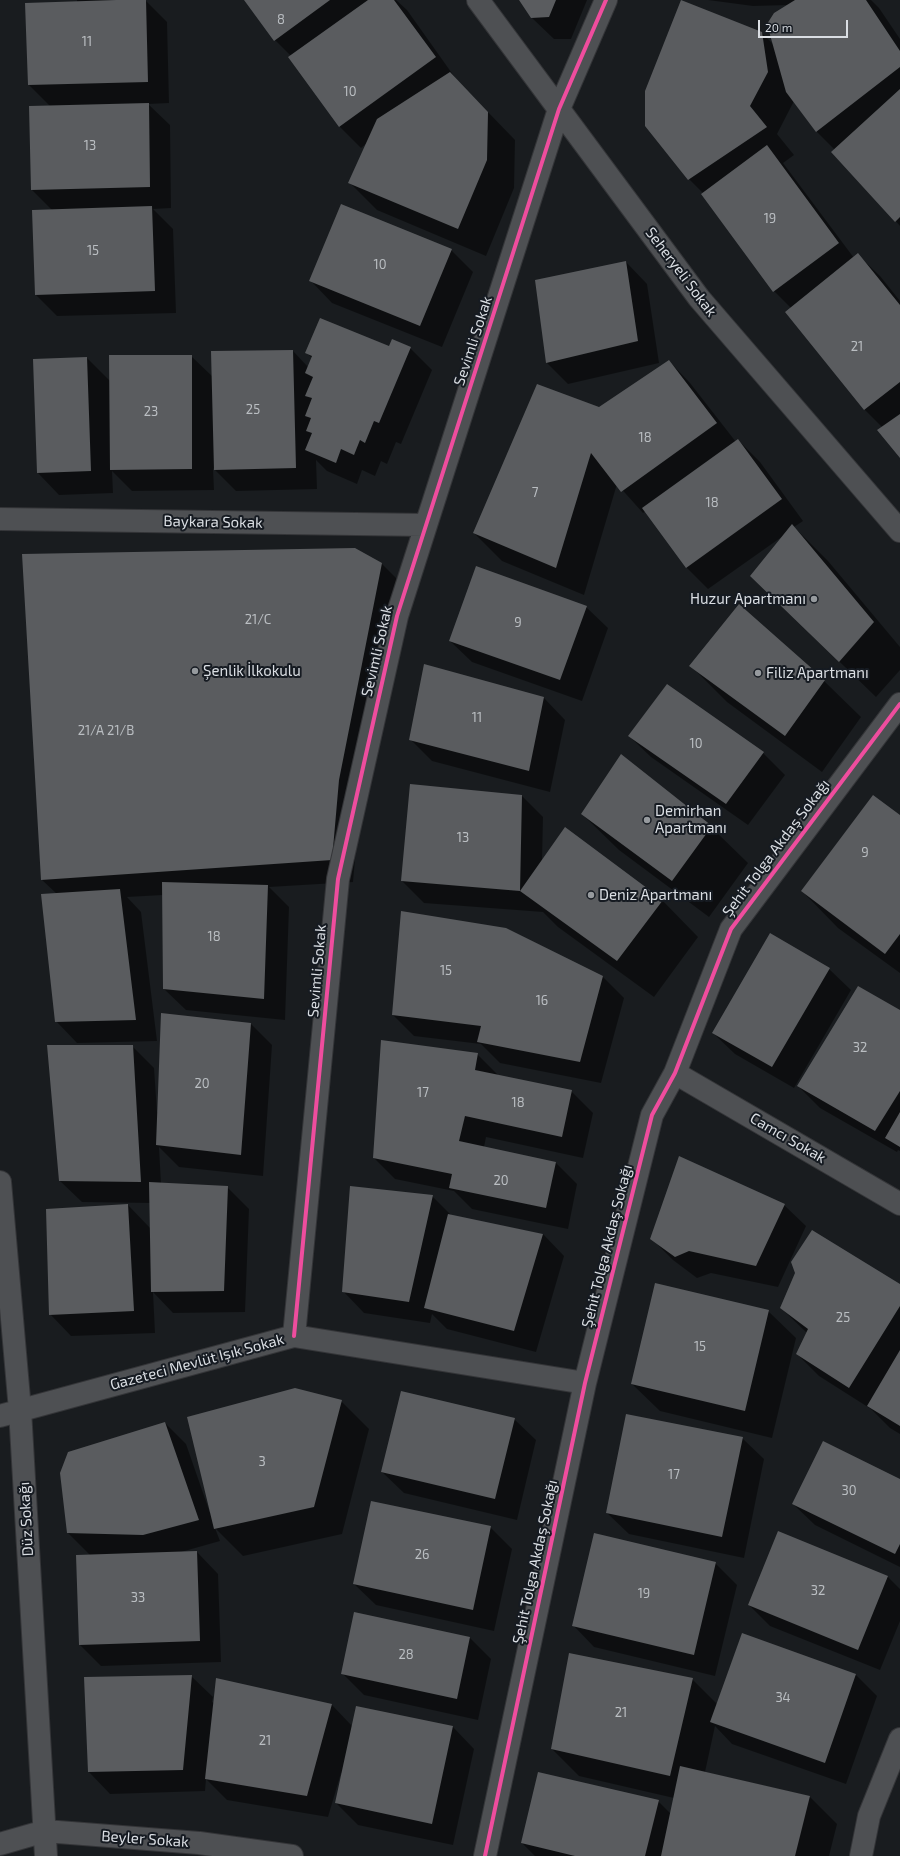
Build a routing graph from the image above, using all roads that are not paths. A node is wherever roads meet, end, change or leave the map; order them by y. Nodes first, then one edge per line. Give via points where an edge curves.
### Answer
1 (478, 0) edge
2 (606, 0) edge
3 (559, 109) junction
4 (0, 519) edge
5 (426, 525) junction
6 (900, 531) edge
7 (900, 704) edge
8 (675, 1073) junction
9 (0, 1182) edge
10 (900, 1204) edge
11 (294, 1336) junction
12 (585, 1383) junction
13 (10, 1413) edge
14 (900, 1739) edge
15 (45, 1831) junction
16 (0, 1844) edge
17 (46, 1856) edge
18 (292, 1856) edge
19 (485, 1856) edge
20 (861, 1856) edge

1 - 3 street, Seheryeli Sokak
2 - 3 street, Sevimli Sokak
3 - 5 street, Sevimli Sokak
3 - 6 street, Seheryeli Sokak via 699,298
4 - 5 street, Baykara Sokak
5 - 11 street, Sevimli Sokak via 397,616 338,879
7 - 8 street, Şehit Tolga Akdaş Sokağı via 731,929
8 - 10 street, Camcı Sokak
8 - 12 street, Şehit Tolga Akdaş Sokağı via 652,1115
9 - 13 street, Düz Sokağı
11 - 12 street, Gazeteci Mevlüt Işık Sokak
11 - 13 street, Gazeteci Mevlüt Işık Sokak
12 - 19 street, Şehit Tolga Akdaş Sokağı
13 - 15 street, Düz Sokağı
14 - 20 street via 869,1816
15 - 16 street, Beyler Sokak
15 - 17 street, Düz Sokağı
15 - 18 street, Beyler Sokak via 199,1843

